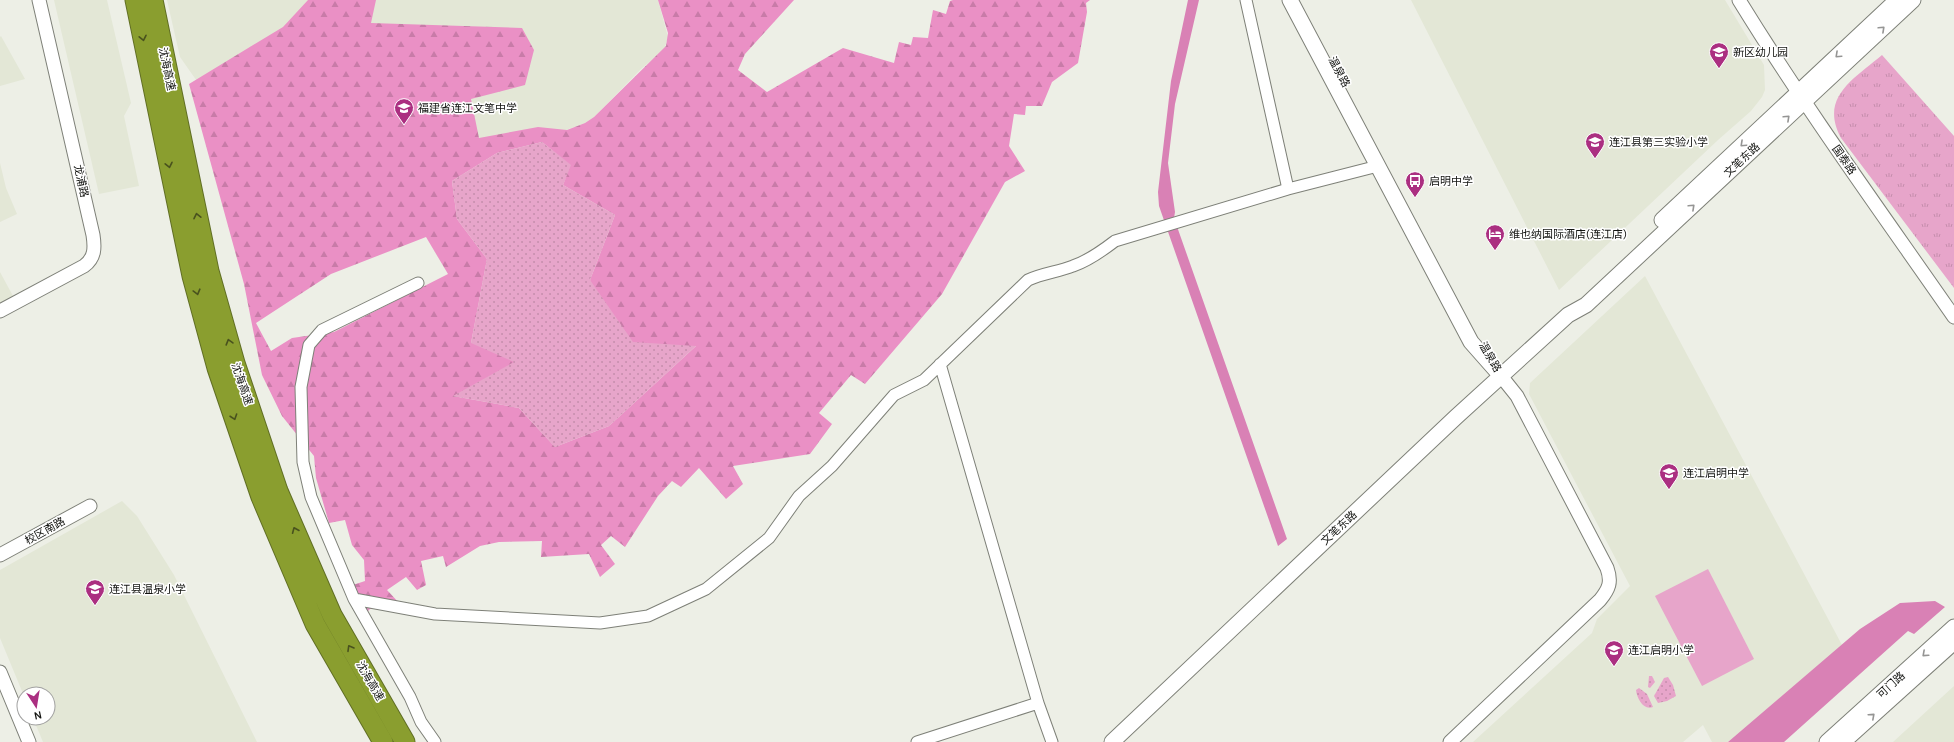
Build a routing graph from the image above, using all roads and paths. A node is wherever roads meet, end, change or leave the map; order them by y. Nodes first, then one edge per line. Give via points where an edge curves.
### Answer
1 (40, 0) edge
2 (135, 0) edge
3 (153, 0) edge
4 (1246, 0) edge
5 (1290, 0) edge
6 (1302, 0) edge
7 (1739, 0) edge
8 (1897, 0) edge
9 (1913, 0) edge
10 (1801, 98) junction
11 (1378, 166) junction
12 (1288, 189) junction
13 (418, 283) dead end
14 (0, 312) edge
15 (1954, 317) edge
16 (940, 364) junction
17 (1501, 376) junction
18 (90, 506) dead end
19 (0, 555) edge
20 (354, 599) junction
21 (1954, 627) edge
22 (1954, 642) edge
23 (0, 672) edge
24 (1038, 703) junction
25 (29, 742) edge
26 (383, 742) edge
27 (405, 742) edge
28 (435, 742) edge
29 (917, 742) edge
30 (1052, 742) edge
31 (1112, 742) edge
32 (1450, 742) edge
33 (1827, 742) edge
34 (1843, 742) edge

1 - 14 street, 龙浦路 via 95,251 84,266
2 -> 26 highway, 沈海高速 via 192,276 219,375 261,497 315,624
27 -> 3 highway, 沈海高速 via 332,615 278,490 235,363 209,271
4 - 12 street
5 - 11 main road, 温泉路
6 - 17 main road, 温泉路 via 1478,337
7 - 10 street, 国泰路
8 -> 10 main road, 文笔东路
10 -> 9 main road, 文笔东路
10 - 15 street, 国泰路
10 - 17 main road, 文笔东路 via 1586,305 1568,315
11 - 12 street
11 - 17 main road, 温泉路 via 1470,342
12 - 16 street via 1115,241 1073,266 1028,280
13 - 20 street via 322,330 308,345 301,387 303,462 311,497
16 - 20 street via 924,380 894,396 832,466 799,496 769,538 706,589 648,616 600,623 451,615
16 - 24 street
17 - 31 main road, 文笔东路
17 - 32 street via 1520,400 1607,568 1610,582 1608,591 1600,600
18 - 19 street, 校区南路
20 - 28 street via 410,697 421,722
21 -> 33 main road, 可门路
34 -> 22 main road, 可门路
23 - 25 street
24 - 29 street
24 - 30 street

